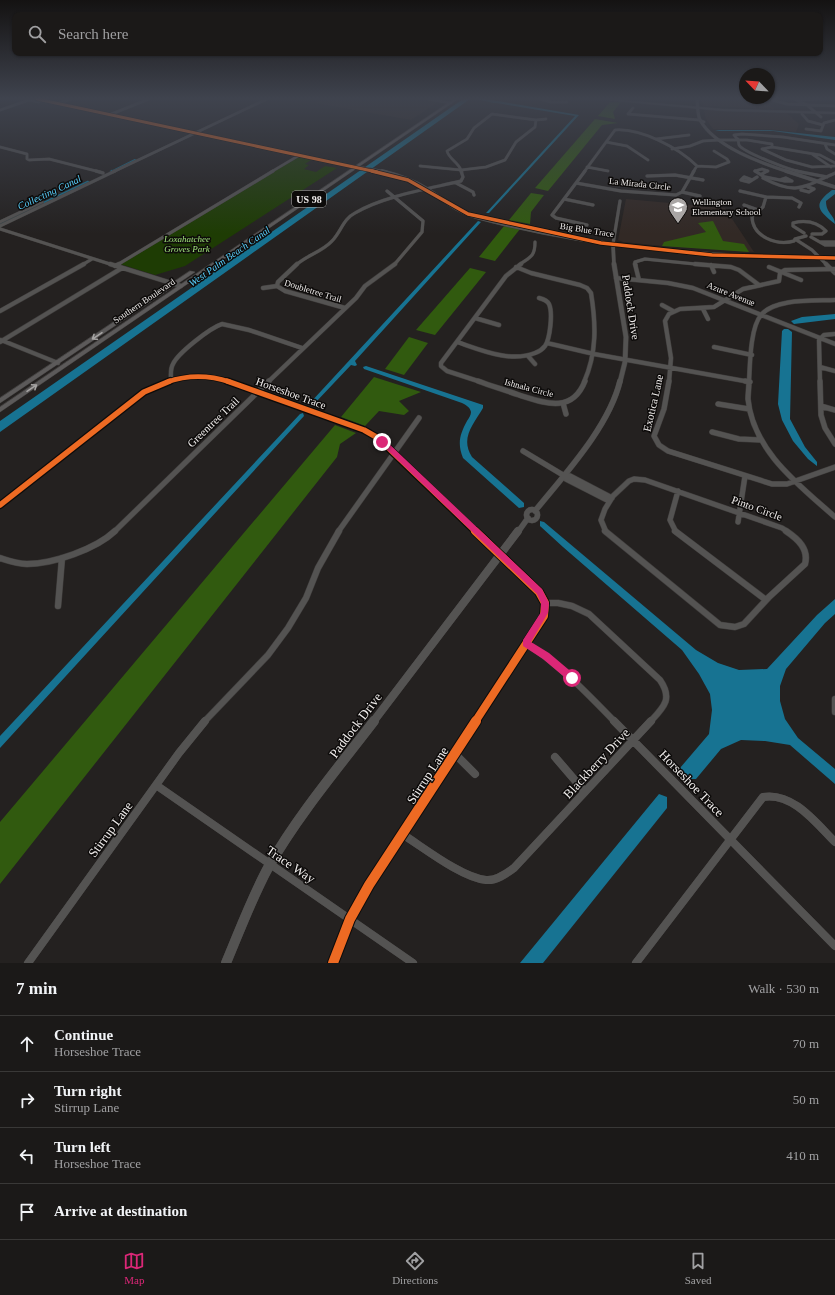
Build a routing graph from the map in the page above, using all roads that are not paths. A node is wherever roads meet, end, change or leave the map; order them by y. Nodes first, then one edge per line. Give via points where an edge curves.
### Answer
1 (165, 144) edge
2 (172, 144) edge
3 (244, 144) edge
4 (388, 144) edge
5 (459, 144) edge
6 (514, 144) edge
7 (605, 144) edge
8 (619, 144) edge
9 (664, 144) edge
10 (696, 144) edge
11 (725, 144) edge
12 (739, 144) edge
13 (760, 144) edge
14 (825, 144) joint
15 (835, 145) edge
16 (772, 146) junction
17 (0, 147) edge
18 (672, 149) junction
19 (714, 151) dead end
20 (812, 154) junction
21 (835, 154) edge
22 (298, 156) junction
23 (648, 160) dead end
24 (835, 163) edge
25 (420, 166) dead end
26 (697, 166) junction
27 (355, 167) junction
28 (588, 167) junction
29 (833, 167) edge
30 (461, 170) junction
31 (608, 171) dead end
32 (103, 173) junction
33 (835, 173) edge
34 (647, 176) dead end
35 (763, 176) junction
36 (827, 177) junction
37 (691, 178) junction
38 (703, 180) dead end
39 (752, 180) dead end
40 (780, 180) dead end
41 (818, 181) junction
42 (456, 182) junction
43 (576, 182) junction
44 (835, 186) edge
45 (808, 187) junction
46 (427, 189) junction
47 (798, 189) junction
48 (387, 191) dead end
49 (740, 191) dead end
50 (682, 192) junction
51 (474, 195) dead end
52 (700, 196) dead end
53 (766, 196) junction
54 (395, 197) junction
55 (564, 199) junction
56 (620, 201) dead end
57 (593, 205) dead end
58 (744, 205) dead end
59 (798, 207) dead end
60 (758, 210) junction
61 (0, 222) edge
62 (587, 225) dead end
63 (0, 227) edge
64 (805, 234) junction
65 (812, 235) junction
66 (795, 240) junction
67 (535, 242) dead end
68 (820, 242) junction
69 (835, 242) edge
70 (613, 243) junction
71 (835, 245) edge
72 (821, 258) junction
73 (835, 258) edge
74 (92, 259) junction
75 (711, 265) junction
76 (115, 266) junction
77 (516, 267) junction
78 (769, 267) dead end
79 (122, 268) junction
80 (833, 269) edge
81 (714, 272) dead end
82 (781, 272) junction
83 (835, 273) edge
84 (616, 278) junction
85 (639, 280) junction
86 (801, 280) dead end
87 (174, 284) junction
88 (758, 285) junction
89 (181, 286) junction
90 (277, 286) junction
91 (264, 288) dead end
92 (539, 298) dead end
93 (725, 300) junction
94 (835, 300) edge
95 (662, 305) dead end
96 (345, 308) junction
97 (703, 309) junction
98 (0, 311) edge
99 (673, 311) junction
100 (762, 315) junction
101 (474, 318) junction
102 (708, 319) dead end
103 (499, 325) dead end
104 (835, 334) edge
105 (820, 338) junction
106 (1, 341) edge
107 (457, 342) junction
108 (547, 343) junction
109 (835, 344) edge
110 (714, 347) dead end
111 (302, 348) junction
112 (594, 354) junction
113 (528, 356) junction
114 (752, 356) junction
115 (625, 359) junction
116 (58, 363) junction
117 (535, 364) dead end
118 (671, 367) junction
119 (820, 367) junction
120 (835, 371) edge
121 (171, 380) junction
122 (750, 382) junction
123 (258, 392) junction
124 (0, 401) edge
125 (562, 403) junction
126 (718, 404) dead end
127 (821, 406) junction
128 (749, 409) junction
129 (0, 410) edge
130 (835, 410) edge
131 (566, 414) dead end
132 (419, 418) dead end
133 (712, 432) dead end
134 (761, 440) junction
135 (835, 444) edge
136 (523, 451) dead end
137 (394, 452) junction
138 (835, 467) edge
139 (563, 475) junction
140 (746, 476) junction
141 (796, 481) junction
142 (678, 491) junction
143 (611, 499) junction
144 (0, 505) edge
145 (739, 513) junction
146 (835, 517) edge
147 (738, 522) dead end
148 (501, 555) junction
149 (0, 558) edge
150 (62, 558) junction
151 (766, 600) junction
152 (545, 603) junction
153 (58, 606) dead end
154 (526, 643) junction
155 (835, 699) edge
156 (835, 712) edge
157 (634, 740) junction
158 (454, 753) junction
159 (555, 757) dead end
160 (475, 774) dead end
161 (156, 785) junction
162 (585, 792) junction
163 (402, 834) junction
164 (730, 838) junction
165 (835, 842) edge
166 (270, 865) junction
167 (350, 919) junction
168 (835, 946) edge
169 (28, 963) edge
170 (226, 963) edge
171 (333, 963) edge
172 (413, 963) edge
173 (636, 963) edge

1 - 32 street
2 - 63 street
3 - 22 street
4 - 27 highway, Southern Boulevard / US 98
5 - 30 street via 447,151 448,157 457,163
6 - 30 street via 510,155 503,162 483,168
7 - 28 street
8 - 23 street via 626,145
9 - 18 street
10 - 18 street
11 - 41 street via 763,163
12 - 36 street via 745,150 794,171
13 - 16 street
14 - 15 street
14 - 21 street
16 - 20 street
16 - 29 street via 762,150 812,167
17 - 32 street via 27,154 29,160 49,159
18 - 26 street
19 - 26 street via 727,158 729,162 715,167
20 - 24 street via 823,156
20 - 29 street
22 - 27 street
22 - 76 street
25 - 30 street
26 - 37 street, La Mirada Circle
27 - 46 street, Big Blue Trace via 407,179
27 - 87 highway, Southern Boulevard / US 98
27 - 89 highway, Southern Boulevard / US 98
28 - 31 street
28 - 43 street
30 - 42 street via 463,177 461,181
32 - 61 street
33 - 36 street
34 - 37 street via 673,175
35 - 39 street
35 - 40 street
35 - 47 street via 783,189
36 - 41 street
37 - 38 street
37 - 50 street, La Mirada Circle
41 - 44 street
41 - 45 street
42 - 46 street, Doubletree Trail
42 - 51 street via 470,189
43 - 50 street, La Mirada Circle via 656,194 675,195
43 - 55 street
45 - 47 street
45 - 47 street via 814,189 809,192
46 - 54 street, Doubletree Trail
46 - 70 street, Big Blue Trace via 452,207 475,217 588,241
48 - 54 street, Greentree Trail
49 - 53 street
50 - 52 street
53 - 59 street via 796,199 801,203
53 - 60 street via 764,204
54 - 90 street, Doubletree Trail via 365,206 354,213 345,221 333,241 298,263 286,273
54 - 96 street, Greentree Trail via 423,221 422,232 398,262 365,286
55 - 57 street
55 - 62 street via 553,216
56 - 70 street, Paddock Drive
58 - 60 street
60 - 66 street via 753,214 752,221 770,241 784,243
63 - 74 street
64 - 65 street
64 - 65 street via 793,223 812,222 826,231
64 - 66 street
65 - 68 street
66 - 72 street via 807,245
67 - 77 street via 533,254
68 - 69 street
68 - 71 street via 825,246
70 - 72 street, Big Blue Trace via 712,255
70 - 84 street, Paddock Drive via 612,258
72 - 73 street, Big Blue Trace
72 - 80 street via 820,260
74 - 76 street
74 - 98 street
75 - 81 street
75 - 85 street via 640,259 635,263
75 - 88 street via 735,268
76 - 79 street
77 - 101 street, Ishnala Circle
77 - 112 street, Ishnala Circle via 580,285 589,290 595,328
78 - 82 street
79 - 87 street
79 - 106 street
80 - 82 street via 791,269
80 - 83 street
82 - 86 street
82 - 88 street via 779,281
84 - 85 street, Azure Avenue
84 - 115 street, Paddock Drive via 626,335
85 - 93 street, Azure Avenue via 685,286
87 - 89 street
87 -> 116 highway, Southern Boulevard / US 98
88 - 93 street via 737,292
129 -> 89 highway, Southern Boulevard / US 98
90 - 91 street
90 - 96 street, Doubletree Trail via 285,291
92 - 108 street via 545,300 549,306
93 - 97 street via 716,306
93 - 100 street, Azure Avenue
94 - 100 street via 788,303 775,306
95 - 99 street
96 - 111 street, Greentree Trail
97 - 99 street via 683,308
97 - 102 street
99 - 118 street, Exotica Lane via 665,321
100 - 105 street, Azure Avenue
100 - 114 street via 756,326
101 - 103 street
101 - 107 street, Ishnala Circle
104 - 105 street
105 - 109 street, Azure Avenue
105 - 119 street
106 - 116 street
107 - 113 street via 507,356
107 - 125 street, Ishnala Circle via 441,363 445,370 541,402
108 - 112 street
108 - 113 street
110 - 114 street
111 - 121 street via 222,324 175,359 170,371
111 - 123 street, Greentree Trail
112 - 115 street
112 - 125 street, Ishnala Circle via 580,393
113 - 117 street
114 - 122 street
115 - 118 street
115 - 139 street, Paddock Drive via 619,386 608,413
116 - 124 highway, Southern Boulevard / US 98
118 - 122 street
118 - 140 street, Exotica Lane via 667,397 654,432 656,441 672,452
119 - 120 street
119 - 127 street
121 - 123 street, Horseshoe Trace via 194,376 218,378
121 - 144 street, Horseshoe Trace via 156,385 133,399
122 - 128 street
123 - 137 street, Horseshoe Trace via 364,430
123 - 150 street, Greentree Trail via 109,536 85,550
125 - 131 street
126 - 128 street
127 - 130 street
127 - 135 street via 822,422
128 - 134 street
132 - 137 street, Stirrup Lane
133 - 134 street via 739,439
134 - 141 street
136 - 139 street
137 - 148 street, Horseshoe Trace
137 - 161 street, Stirrup Lane via 334,537 306,598 288,628 268,655 196,731
138 - 141 street, Exotica Lane
139 - 143 street via 566,479
139 - 148 street, Paddock Drive via 535,511 526,512 528,518
140 - 141 street, Exotica Lane via 776,485
140 - 145 street
141 - 146 street
142 - 143 street, Pinto Circle via 634,479 623,484
142 - 145 street, Pinto Circle
142 - 151 street via 670,520 675,531
143 - 151 street, Pinto Circle via 601,520 607,534 712,620 728,627 741,626
145 - 147 street
145 - 151 street, Pinto Circle via 786,530 798,540 805,551 804,565
148 - 152 street, Horseshoe Trace via 537,589
148 - 166 street, Paddock Drive via 308,807
149 - 150 street, Greentree Trail via 17,563 49,562
150 - 153 street
152 - 154 street, Stirrup Lane via 544,616
152 - 157 street, Blackberry Drive via 565,604 589,614 663,684 666,703
154 - 157 street, Horseshoe Trace via 572,678
154 - 158 street, Stirrup Lane
155 - 156 street
157 - 162 street, Blackberry Drive
157 - 164 street, Horseshoe Trace
158 - 160 street
158 - 163 street, Stirrup Lane
159 - 162 street
161 - 166 street, Trace Way
161 - 169 street, Stirrup Lane
162 - 163 street, Blackberry Drive via 513,869 496,878 486,880 471,876
163 - 167 street, Stirrup Lane
164 - 165 street via 760,799 771,795 792,802
164 - 168 street, Horseshoe Trace
164 - 173 street
166 - 167 street, Trace Way
166 - 170 street, Paddock Drive via 242,922
167 - 171 street, Stirrup Lane
167 - 172 street, Trace Way

